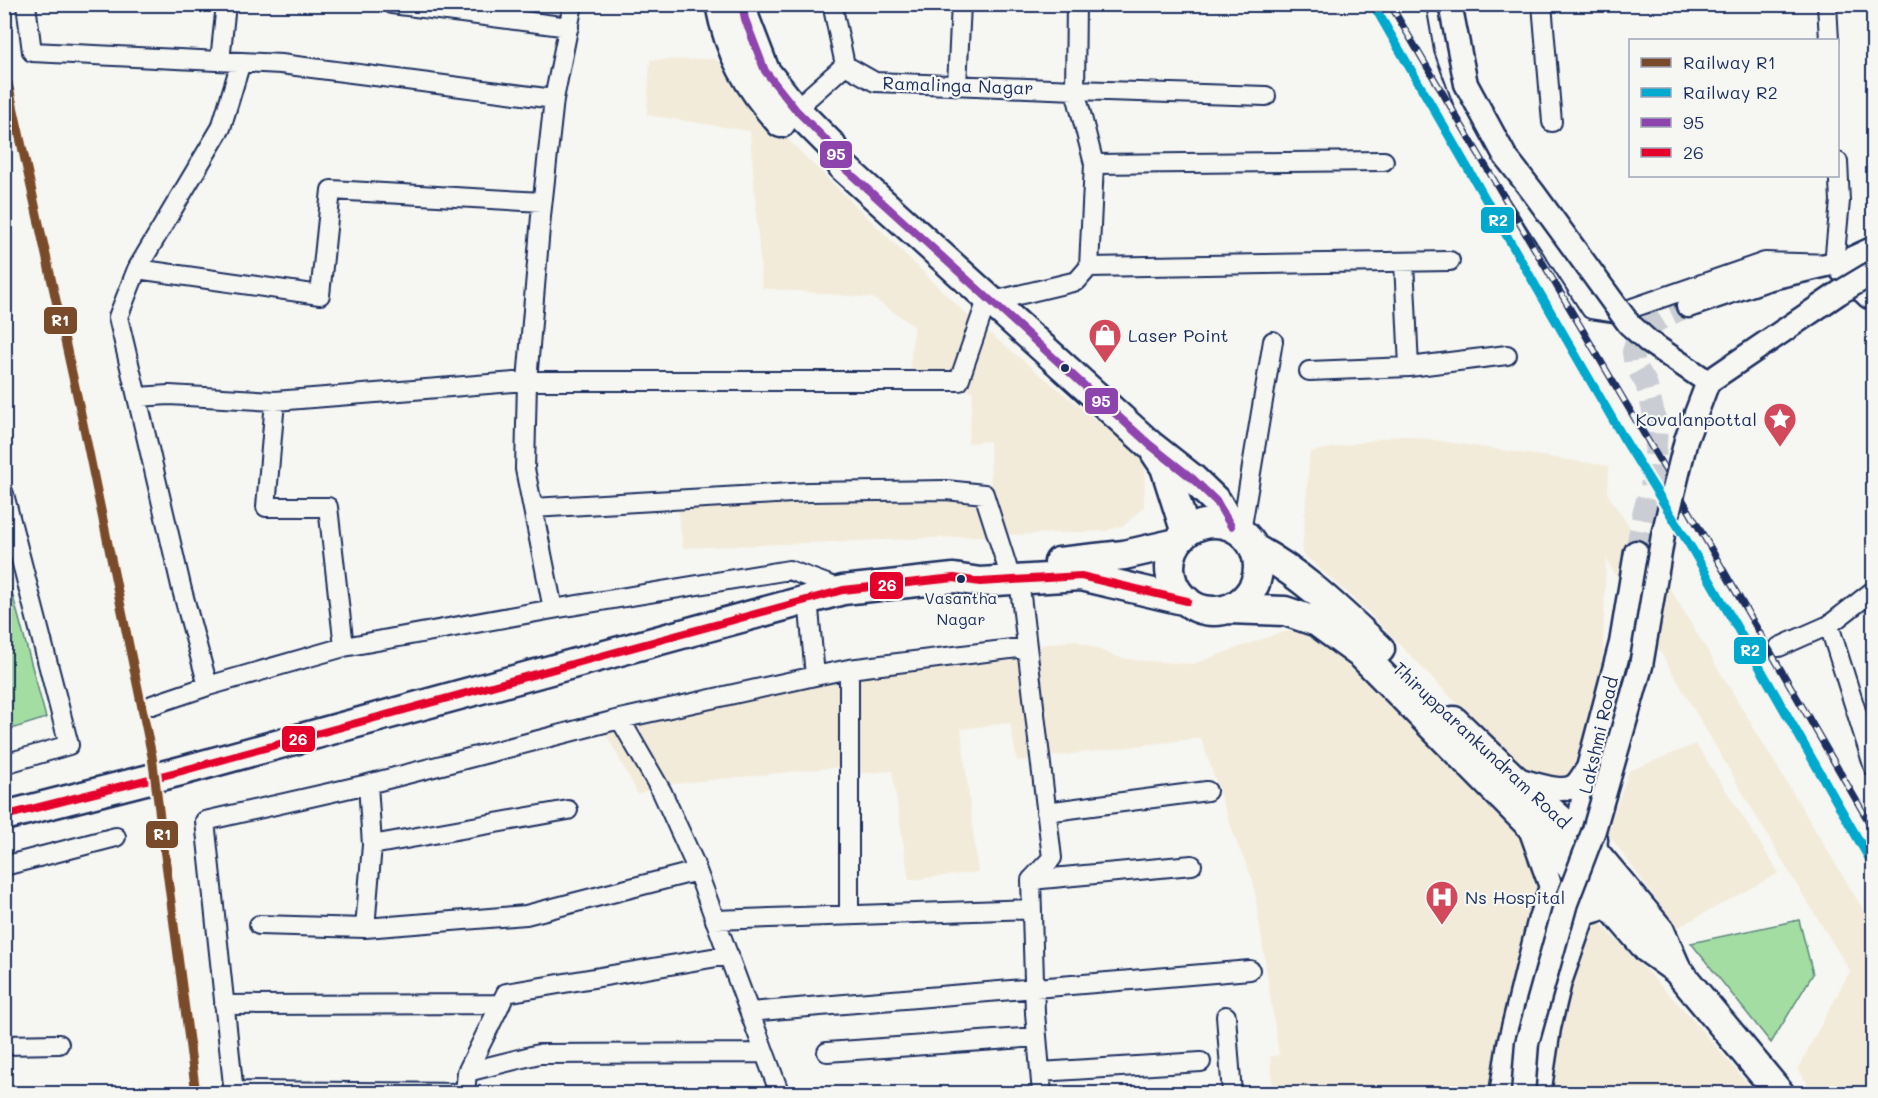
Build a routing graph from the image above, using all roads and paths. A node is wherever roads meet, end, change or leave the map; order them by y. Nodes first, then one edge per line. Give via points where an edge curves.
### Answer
1 (26, 4) edge
2 (226, 4) edge
3 (392, 4) edge
4 (573, 4) edge
5 (720, 4) edge
6 (742, 4) edge
7 (835, 4) edge
8 (961, 4) edge
9 (1076, 4) edge
10 (1436, 4) edge
11 (1450, 4) edge
12 (1542, 4) edge
13 (1827, 4) edge
14 (569, 27) junction
15 (1829, 39) edge
16 (220, 61) junction
17 (241, 62) junction
18 (845, 65) junction
19 (957, 85) junction
20 (1075, 90) junction
21 (1266, 96) dead end
22 (554, 99) junction
23 (788, 116) junction
24 (1552, 122) dead end
25 (1384, 161) dead end
26 (1094, 164) junction
27 (1839, 177) edge
28 (542, 202) junction
29 (1874, 248) edge
30 (1450, 261) dead end
31 (1404, 262) junction
32 (1834, 264) junction
33 (1089, 267) junction
34 (137, 269) junction
35 (1874, 272) edge
36 (1874, 294) edge
37 (990, 299) junction
38 (1688, 306) tunnel mouth
39 (1273, 341) dead end
40 (1507, 355) dead end
41 (1410, 367) junction
42 (1309, 371) dead end
43 (527, 381) junction
44 (1708, 382) junction
45 (137, 397) junction
46 (275, 401) junction
47 (1150, 446) junction
48 (4, 494) edge
49 (533, 508) junction
50 (1242, 536) junction
51 (1181, 538) junction
52 (1636, 552) tunnel mouth
53 (1013, 573) junction
54 (843, 590) junction
55 (1874, 590) edge
56 (808, 598) junction
57 (1187, 601) junction
58 (553, 609) junction
59 (1228, 609) junction
60 (1829, 625) junction
61 (344, 646) junction
62 (1027, 647) junction
63 (1779, 647) dead end
64 (849, 669) junction
65 (814, 676) junction
66 (208, 686) junction
67 (152, 705) dead end
68 (620, 718) junction
69 (4, 764) edge
70 (1588, 768) junction
71 (1874, 768) edge
72 (1512, 777) junction
73 (368, 784) junction
74 (1207, 791) dead end
75 (568, 810) dead end
76 (1046, 812) junction
77 (4, 816) edge
78 (1528, 822) junction
79 (116, 837) dead end
80 (372, 845) junction
81 (1594, 852) junction
82 (1192, 865) dead end
83 (4, 867) edge
84 (697, 871) junction
85 (1031, 880) junction
86 (1591, 887) junction
87 (1032, 909) junction
88 (1617, 913) junction
89 (1584, 914) junction
90 (849, 915) junction
91 (715, 920) junction
92 (259, 925) dead end
93 (365, 928) junction
94 (729, 955) junction
95 (1677, 969) junction
96 (1251, 970) dead end
97 (1034, 988) junction
98 (501, 1004) junction
99 (224, 1005) junction
100 (750, 1012) junction
101 (1226, 1016) dead end
102 (1037, 1037) junction
103 (59, 1044) dead end
104 (4, 1045) edge
105 (827, 1052) dead end
106 (765, 1053) junction
107 (1201, 1062) dead end
108 (467, 1072) junction
109 (1040, 1072) junction
110 (234, 1092) edge
111 (465, 1093) edge
112 (780, 1094) edge
113 (1042, 1094) edge
114 (1232, 1094) edge
115 (1501, 1094) edge
116 (1523, 1094) edge
117 (1539, 1094) edge
118 (1780, 1094) edge

1 - 16 street via 32,52
2 - 16 street
3 - 14 street
4 - 14 street
5 - 23 main road, Thirupparankundram Road via 732,50 750,85
6 - 23 main road, Thirupparankundram Road via 765,71
7 - 18 street
8 - 19 street
9 - 20 street
10 - 32 street via 1444,50 1476,130 1591,309 1618,313 1764,262
11 - 44 street, bridge via 1466,84 1505,156 1629,324
12 - 24 street
13 - 15 street
14 - 22 street
16 - 17 street
17 - 22 street
17 - 34 street via 221,128
18 - 19 street, Ramalinga Nagar via 874,82
18 - 23 street
19 - 20 street, Ramalinga Nagar
20 - 21 street, Ramalinga Nagar
20 - 26 street
22 - 28 street
23 - 37 main road, Thirupparankundram Road via 819,158 843,167
25 - 26 street
26 - 33 street
27 - 32 street
28 - 34 street via 331,190 320,295
28 - 43 street
29 - 32 street
30 - 31 street
31 - 33 street
31 - 41 street
32 - 36 street via 1869,297
32 - 38 street via 1767,279
33 - 37 street via 1077,282
34 - 45 street via 118,317
35 - 44 street, bridge
37 - 43 street via 959,381
37 - 47 main road, Thirupparankundram Road
39 - 50 street
40 - 41 street
41 - 42 street
43 - 46 street
43 - 49 street via 525,469
44 - 116 street, bridge via 1686,440 1663,535 1641,666 1594,830 1566,903 1527,1043
45 - 46 street
45 - 66 street
46 - 61 street via 266,507 328,507
47 - 50 main road, Thirupparankundram Road via 1217,502
47 - 51 main road, Thirupparankundram Road via 1165,467
48 - 69 street via 69,745
49 - 53 street via 809,492 946,490 984,494
49 - 58 street
50 - 51 main road via 1219,523 1207,523
50 - 59 main road via 1258,563 1257,578 1241,602
50 - 72 main road, Thirupparankundram Road via 1318,591
51 - 53 main road via 1124,555
51 - 57 main road via 1170,568 1175,586
52 - 70 street, Lakshmi Road via 1621,643
53 - 54 main road via 980,582 954,578
53 - 57 main road via 1081,576
53 - 62 street
54 - 56 main road
54 - 58 street via 789,570
55 - 60 street
56 - 65 street
56 - 77 main road
57 - 59 main road via 1214,611
58 - 61 street
59 - 78 main road, Thirupparankundram Road via 1286,611 1317,622 1362,655
60 - 63 street
60 - 71 street
61 - 66 street
62 - 64 street
62 - 76 street
64 - 65 street
64 - 90 street
65 - 68 street
66 - 67 street
68 - 73 street
68 - 84 street via 662,792
70 - 72 street via 1575,786 1567,789
70 - 81 street, Lakshmi Road via 1580,818 1596,839
72 - 81 main road, Thirupparankundram Road
73 - 80 street
73 - 99 street via 205,821
74 - 76 street
75 - 80 street
76 - 85 street via 1052,858
78 - 86 main road, Thirupparankundram Road
78 - 115 street via 1551,887 1512,1032
79 - 83 street
80 - 93 street
81 - 86 street, Lakshmi Road
81 - 95 main road, Thirupparankundram Road via 1660,931
82 - 85 street
84 - 91 street
84 - 93 street via 526,915
85 - 87 street
86 - 88 main road, Thirupparankundram Road
86 - 89 street, Lakshmi Road
87 - 90 street
87 - 97 street
88 - 89 street via 1598,910
88 - 95 main road, Thirupparankundram Road via 1648,949
89 - 117 street, Lakshmi Road via 1560,982
90 - 91 street
91 - 94 street
92 - 93 street
94 - 98 street via 506,993
94 - 100 street
95 - 118 main road, Thirupparankundram Road
96 - 97 street
97 - 100 street
97 - 102 street
98 - 99 street
98 - 108 street
99 - 110 street
100 - 106 street
101 - 114 street
102 - 105 street
102 - 109 street
103 - 104 street
106 - 108 street via 539,1054
106 - 112 street
107 - 109 street
108 - 111 street
109 - 113 street
110 - 111 street

